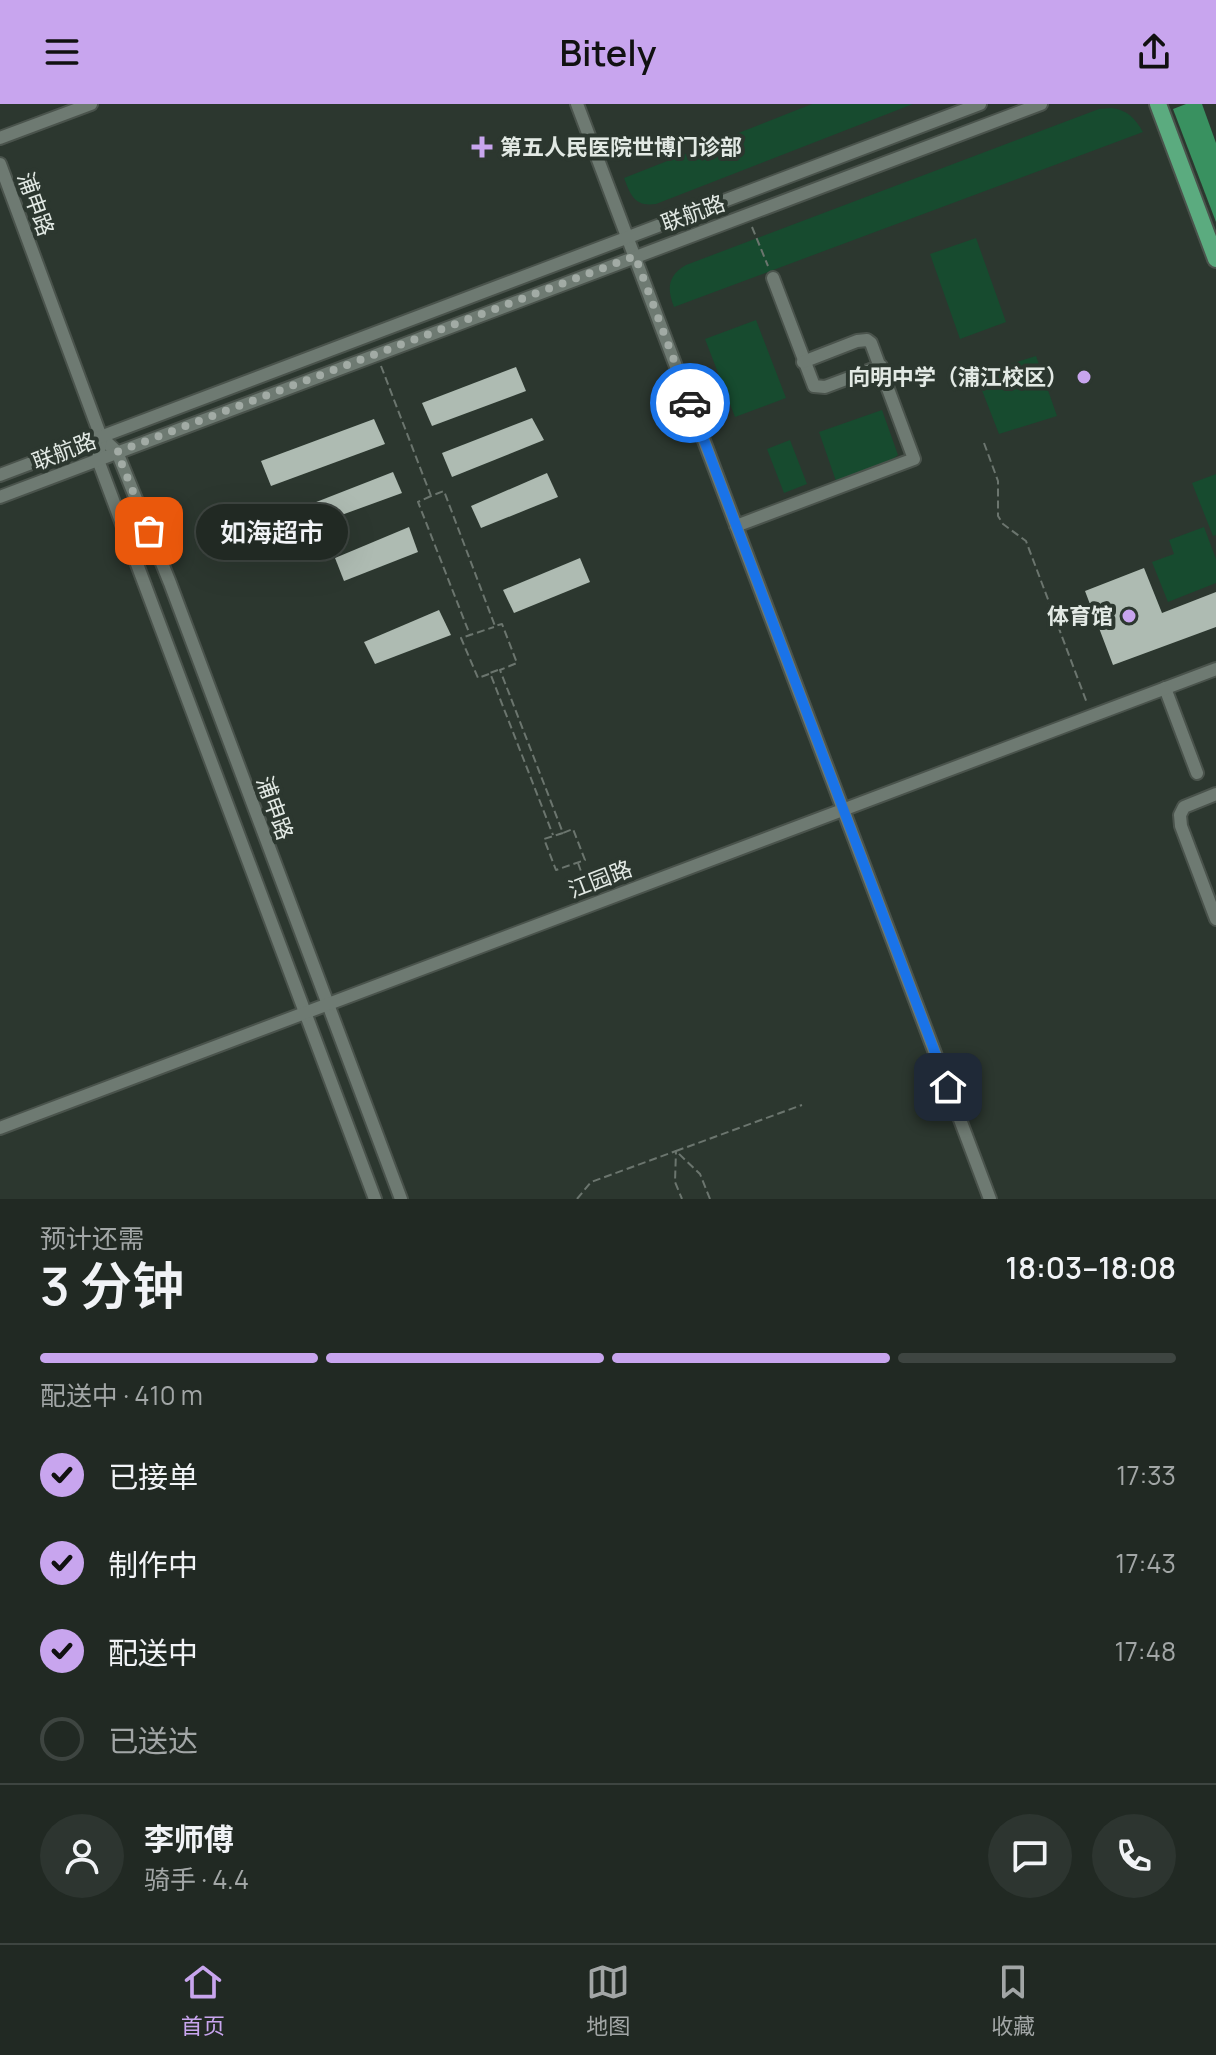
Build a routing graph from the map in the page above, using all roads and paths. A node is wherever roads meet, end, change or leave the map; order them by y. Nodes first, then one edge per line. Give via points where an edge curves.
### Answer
1 (91, 104) edge
2 (577, 104) edge
3 (980, 104) edge
4 (1041, 104) edge
5 (1158, 104) edge
6 (0, 138) edge
7 (0, 164) edge
8 (747, 214) junction
9 (628, 237) junction
10 (635, 256) junction
11 (1216, 259) edge
12 (773, 278) joint
13 (376, 354) junction
14 (803, 362) junction
15 (881, 366) junction
16 (101, 437) junction
17 (984, 443) dead end
18 (117, 452) junction
19 (98, 460) junction
20 (0, 475) edge
21 (431, 496) junction
22 (0, 497) edge
23 (736, 526) junction
24 (495, 626) junction
25 (470, 635) junction
26 (1216, 669) edge
27 (500, 670) junction
28 (490, 673) junction
29 (1165, 688) junction
30 (1092, 715) junction
31 (1197, 773) dead end
32 (1216, 794) edge
33 (842, 809) junction
34 (563, 833) junction
35 (553, 836) junction
36 (578, 862) junction
37 (589, 893) dead end
38 (1215, 915) edge
39 (326, 1004) junction
40 (304, 1012) junction
41 (802, 1105) dead end
42 (0, 1128) edge
43 (676, 1151) junction
44 (375, 1199) edge
45 (401, 1199) edge
46 (577, 1199) edge
47 (682, 1199) edge
48 (710, 1199) edge
49 (990, 1199) edge

1 - 6 street
2 - 9 street
3 - 9 street, 联航路
4 - 8 street, 联航路
5 - 11 main road
7 - 16 street, 浦申路
8 - 10 street, 联航路
8 - 12 path
9 - 10 street
9 - 16 street, 联航路
10 - 13 street, 联航路
10 - 23 street
12 - 14 street
13 - 18 street, 联航路
13 - 21 path
14 - 15 street via 811,384 819,387
14 - 15 street via 867,340
15 - 23 street via 914,459
16 - 18 street, 浦申路
16 - 19 street, 浦申路
16 - 20 street, 联航路
17 - 30 path via 998,481 998,516 1026,541
18 - 19 street, 联航路
18 - 39 street, 浦申路
19 - 22 street, 联航路
19 - 40 street, 浦申路
21 - 24 path via 444,491
21 - 25 path via 418,502
23 - 33 street
24 - 25 path
24 - 27 path via 502,624 517,663
25 - 28 path via 461,638 478,678
26 - 29 street, 江园路
27 - 28 path
27 - 34 path
28 - 35 path
29 - 30 street, 江园路
29 - 31 street
30 - 33 street, 江园路
32 - 38 street via 1184,807 1180,815
33 - 39 street, 江园路
33 - 49 street
34 - 35 path
34 - 36 path via 573,829 585,860
35 - 36 path via 544,839 556,870
36 - 37 path
39 - 40 street, 江园路
39 - 45 street, 浦申路
40 - 42 street, 江园路
40 - 44 street, 浦申路
41 - 43 path
43 - 46 path via 591,1182
43 - 47 path via 675,1182
43 - 48 path via 700,1174

